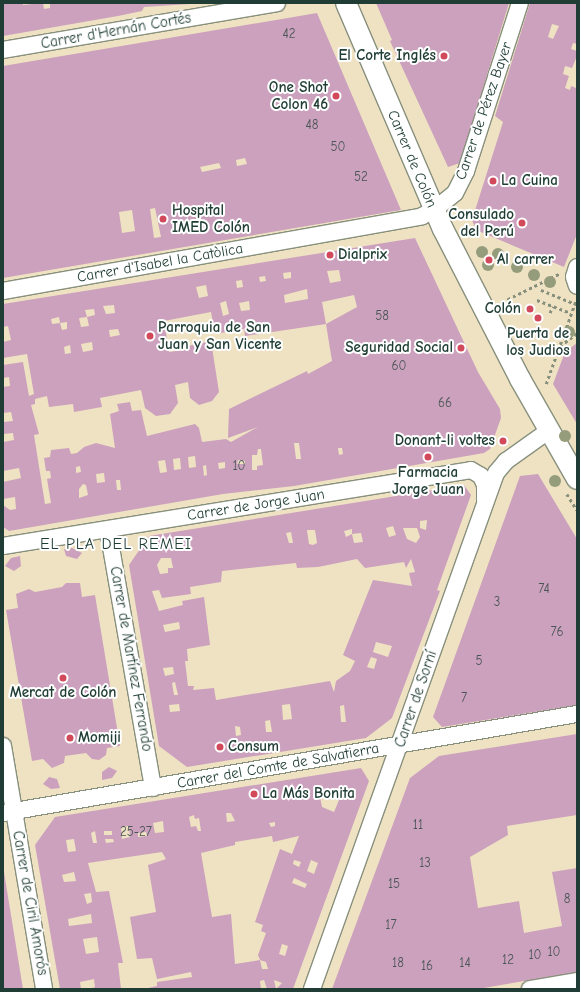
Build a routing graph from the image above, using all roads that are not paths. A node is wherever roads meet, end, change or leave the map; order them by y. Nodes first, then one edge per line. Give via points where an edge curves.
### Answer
1 (277, 3) edge
2 (346, 3) edge
3 (520, 3) edge
4 (3, 50) edge
5 (434, 210) junction
6 (577, 267) edge
7 (577, 286) edge
8 (3, 291) edge
9 (548, 430) junction
10 (577, 479) edge
11 (485, 501) junction
12 (108, 530) junction
13 (3, 546) edge
14 (577, 714) edge
15 (3, 746) edge
16 (400, 746) junction
17 (153, 788) junction
18 (9, 812) edge
19 (577, 981) edge
20 (44, 989) edge
21 (312, 989) edge
22 (530, 989) edge

1 - 4 street, Carrer d'Hernán Cortés
2 - 5 main road, Carrer de Colón
3 - 5 street, Carrer de Pérez Bayer via 466,171 455,193
5 - 8 street, Carrer d'Isabel la Catòlica via 422,216
5 - 9 main road, Carrer de Colón via 465,275
6 - 7 street via 574,277
9 - 10 main road, Carrer de Colón
9 - 11 street, Carrer de Sorní via 506,461 496,473
11 - 12 street, Carrer de Jorge Juan via 485,485 481,476 471,470
11 - 16 street, Carrer de Sorní
12 - 13 street, Carrer de Jorge Juan
12 - 17 street, Carrer de Martínez Ferrando
14 - 16 street, Carrer del Comte de Salvatierra
15 - 18 street, Carrer de Ciril Amorós
16 - 17 street, Carrer del Comte de Salvatierra
16 - 21 street, Carrer de Sorní
17 - 18 street, Carrer del Comte de Salvatierra
18 - 20 street, Carrer de Ciril Amorós
19 - 22 street

